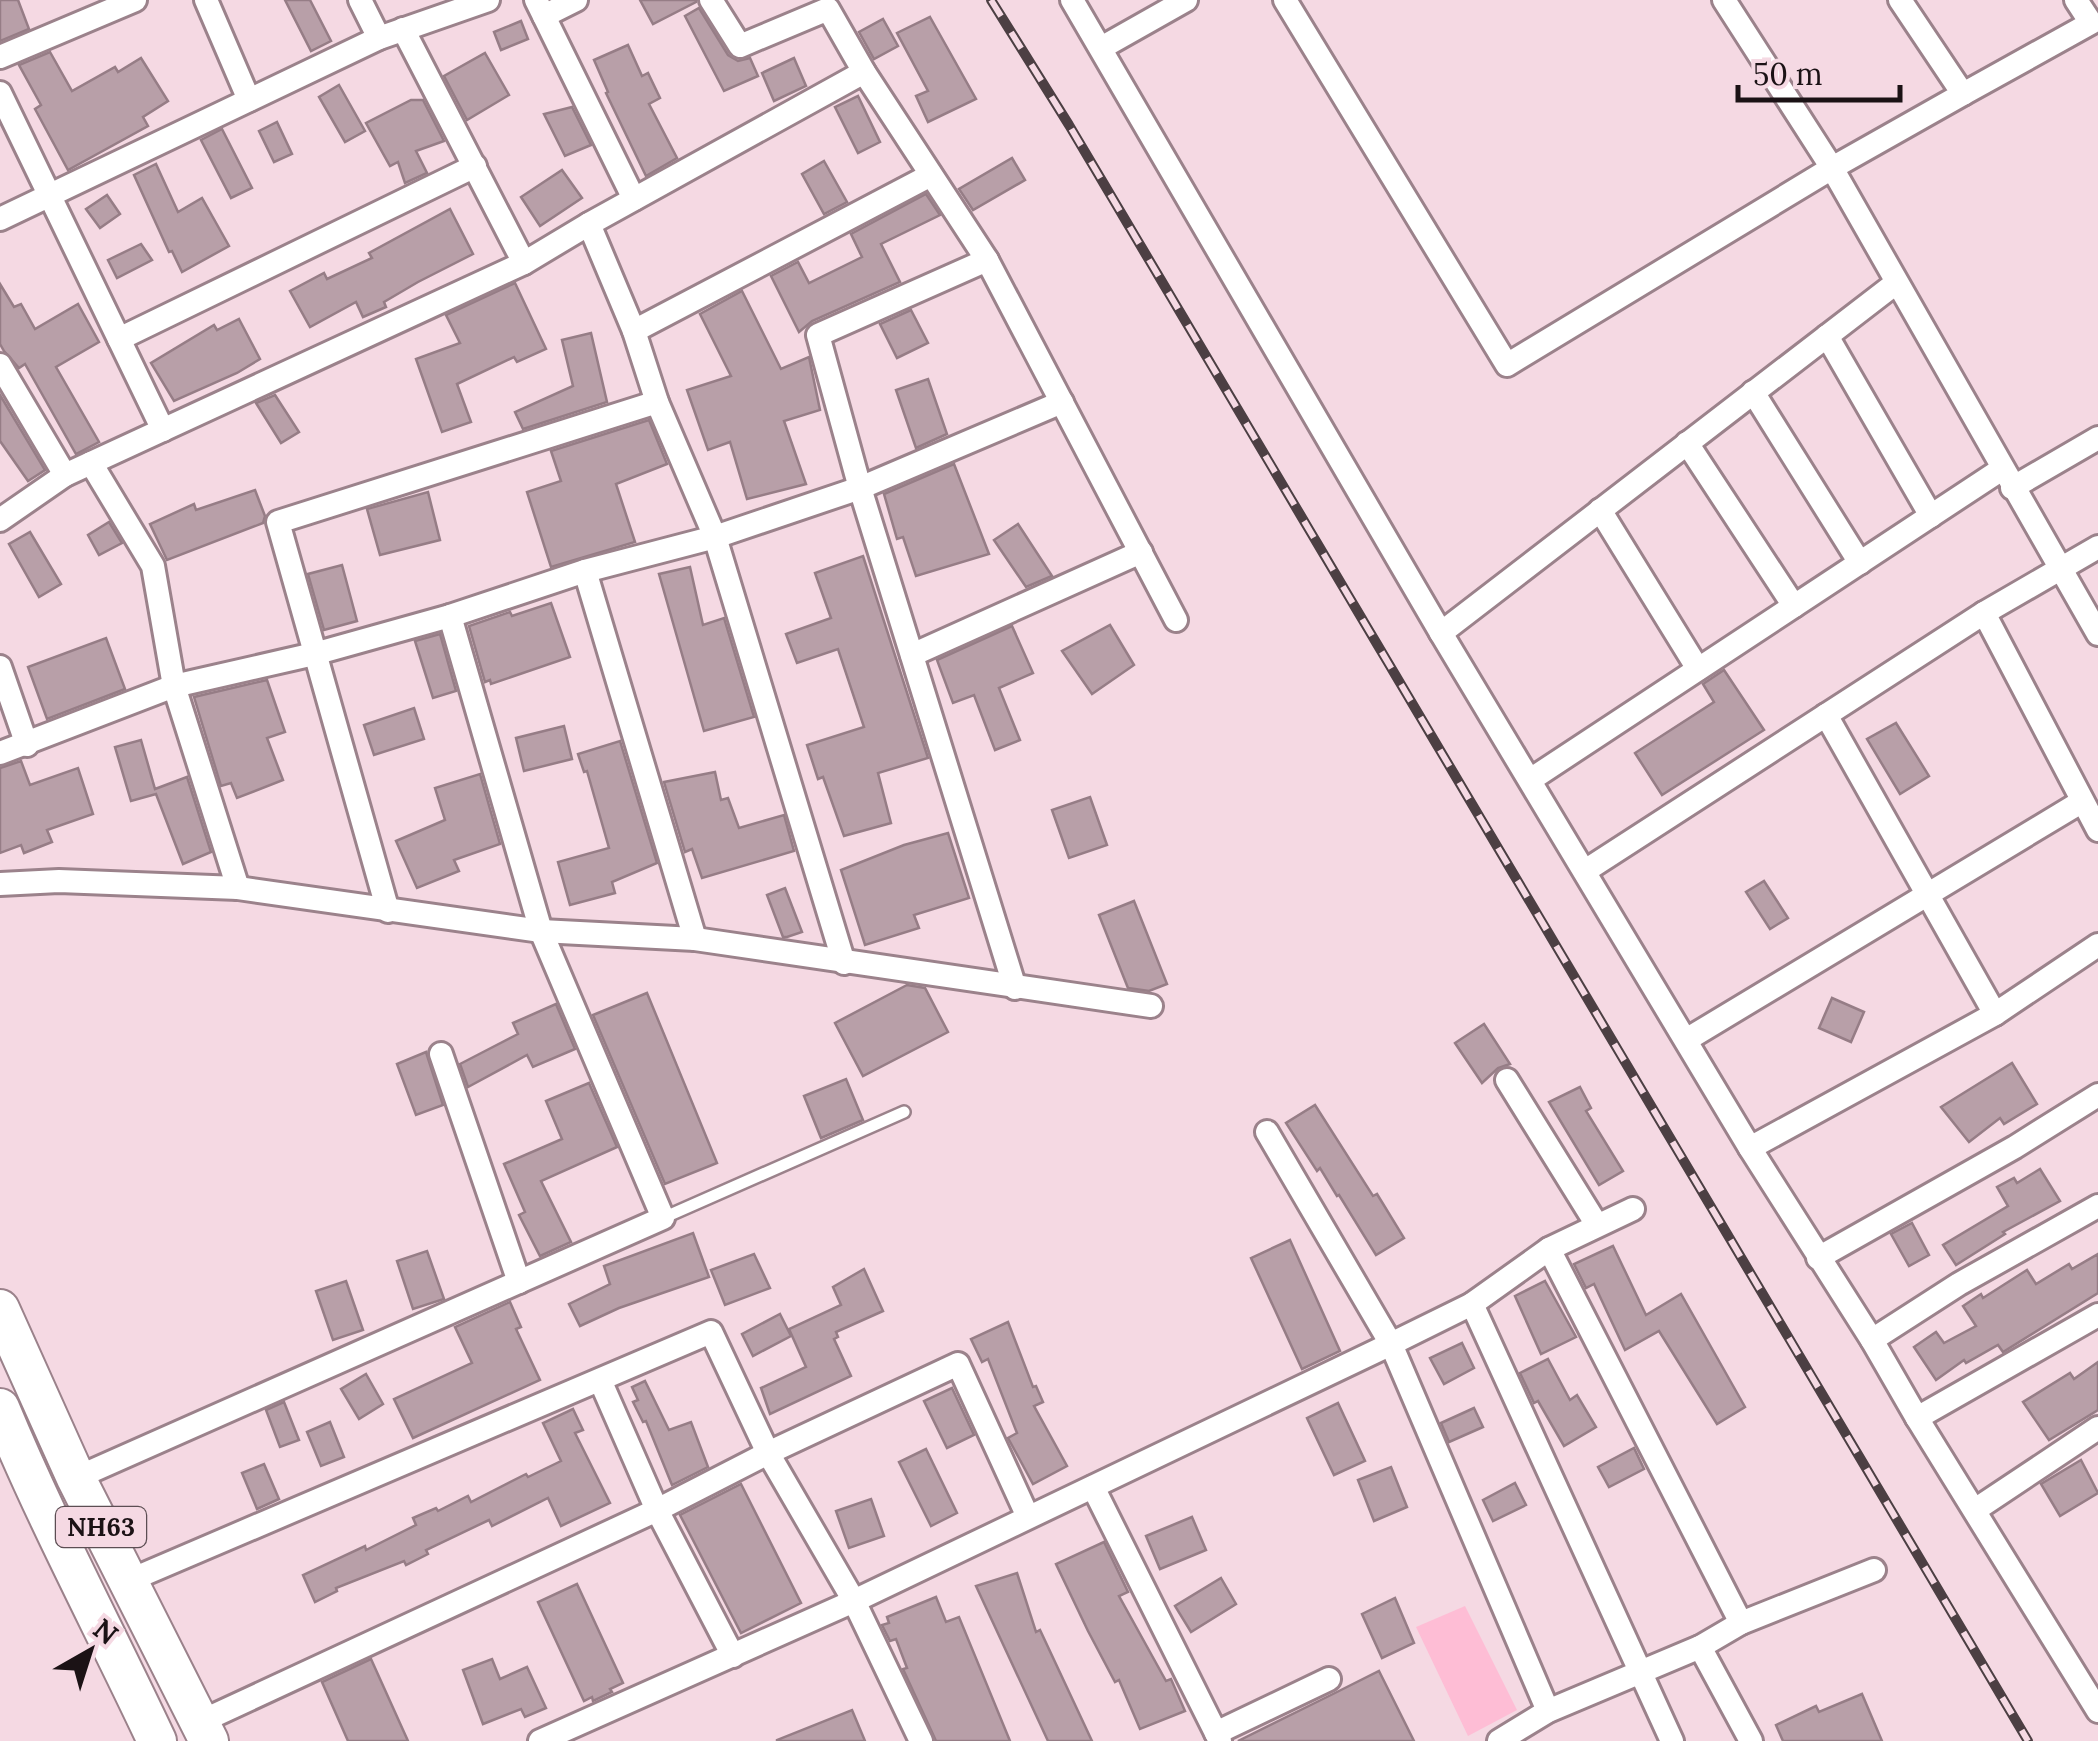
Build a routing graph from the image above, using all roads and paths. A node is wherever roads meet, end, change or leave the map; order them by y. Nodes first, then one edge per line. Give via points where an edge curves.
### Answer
1 (135, 0) edge
2 (206, 0) edge
3 (360, 0) edge
4 (488, 0) edge
5 (576, 0) edge
6 (711, 0) edge
7 (1072, 0) edge
8 (1186, 0) edge
9 (1285, 0) edge
10 (1724, 0) edge
11 (1900, 0) edge
12 (2076, 0) edge
13 (540, 8) edge
14 (2095, 28) edge
15 (403, 29) junction
16 (379, 38) junction
17 (1101, 48) junction
18 (0, 57) edge
19 (864, 72) junction
20 (0, 92) edge
21 (1962, 94) junction
22 (249, 100) junction
23 (475, 166) junction
24 (1832, 168) junction
25 (931, 175) junction
26 (48, 194) junction
27 (634, 199) junction
28 (0, 219) edge
29 (589, 224) junction
30 (987, 260) junction
31 (524, 263) junction
32 (1896, 283) junction
33 (634, 331) junction
34 (1827, 336) junction
35 (119, 339) junction
36 (0, 364) edge
37 (1753, 392) junction
38 (657, 402) junction
39 (1062, 402) junction
40 (163, 430) junction
41 (2098, 438) edge
42 (1688, 443) junction
43 (91, 462) junction
44 (65, 476) junction
45 (2007, 478) junction
46 (860, 488) junction
47 (1600, 510) junction
48 (1931, 516) junction
49 (0, 520) edge
50 (715, 537) junction
51 (2098, 547) edge
52 (1140, 552) junction
53 (1860, 563) junction
54 (2059, 570) junction
55 (586, 572) junction
56 (1794, 606) junction
57 (1984, 614) junction
58 (450, 616) junction
59 (1176, 620) dead end
60 (1440, 633) junction
61 (2098, 634) edge
62 (314, 654) junction
63 (912, 655) junction
64 (0, 667) edge
65 (1698, 669) junction
66 (174, 686) junction
67 (1826, 715) junction
68 (27, 745) junction
69 (0, 753) edge
70 (1530, 780) junction
71 (2081, 802) junction
72 (2098, 830) edge
73 (1585, 870) junction
74 (0, 884) edge
75 (238, 888) junction
76 (1929, 894) junction
77 (388, 911) junction
78 (541, 932) junction
79 (695, 939) junction
80 (2098, 945) edge
81 (844, 963) junction
82 (1015, 988) junction
83 (1151, 1006) dead end
84 (1995, 1014) junction
85 (1686, 1040) junction
86 (440, 1054) dead end
87 (1507, 1080) dead end
88 (2098, 1095) edge
89 (904, 1112) dead end
90 (1266, 1132) dead end
91 (1750, 1148) junction
92 (2098, 1206) edge
93 (1634, 1209) dead end
94 (663, 1218) junction
95 (1597, 1225) junction
96 (1549, 1248) junction
97 (1818, 1258) junction
98 (520, 1282) junction
99 (1472, 1304) junction
100 (0, 1310) edge
101 (2098, 1315) edge
102 (1872, 1340) junction
103 (1391, 1344) junction
104 (600, 1380) junction
105 (0, 1408) edge
106 (1916, 1418) junction
107 (2095, 1438) edge
108 (768, 1453) junction
109 (76, 1478) junction
110 (1093, 1487) junction
111 (658, 1510) junction
112 (1975, 1510) junction
113 (1028, 1518) junction
114 (1874, 1570) dead end
115 (128, 1581) junction
116 (854, 1600) junction
117 (1741, 1624) junction
118 (1700, 1647) junction
119 (733, 1656) junction
120 (1641, 1670) junction
121 (2088, 1674) edge
122 (1330, 1679) dead end
123 (1548, 1710) junction
124 (2098, 1711) edge
125 (205, 1732) edge
126 (1218, 1737) edge
127 (1508, 1739) edge
128 (158, 1741) edge
129 (540, 1741) edge
130 (921, 1741) edge
131 (1672, 1741) edge
132 (1751, 1741) edge

1 - 18 street
2 - 22 street
3 - 16 street
4 - 15 street
5 - 13 street
6 - 19 street via 740,46 828,9
7 - 17 street
8 - 17 street
9 - 24 street via 1507,365
10 - 24 street
11 - 21 street
12 - 14 street
13 - 27 street
14 - 21 street
15 - 16 street
15 - 23 street
16 - 22 street
17 - 60 street
19 - 25 street
19 - 27 street
20 - 26 street
21 - 24 street
22 - 26 street
23 - 31 street
23 - 35 street
24 - 32 street
25 - 30 street
25 - 33 street
26 - 28 street
26 - 35 street
27 - 29 street
29 - 31 street
29 - 33 street
30 - 39 street
30 - 46 street via 818,334
31 - 40 street
32 - 34 street
32 - 45 street
33 - 38 street
34 - 37 street
34 - 48 street
35 - 40 street
36 - 44 street
37 - 42 street
37 - 53 street
38 - 50 street
38 - 62 street via 278,522
39 - 46 street
39 - 52 street
40 - 43 street
41 - 45 street
42 - 47 street
42 - 56 street
43 - 44 street
43 - 66 street via 153,566
44 - 49 street
45 - 48 street
45 - 54 street
46 - 50 street
46 - 63 street
47 - 60 street
47 - 65 street
48 - 53 street
50 - 55 street
50 - 81 street
51 - 54 street
52 - 59 street
52 - 63 street
53 - 56 street
54 - 57 street
54 - 61 street
55 - 58 street
55 - 79 street
56 - 65 street
57 - 67 street
57 - 71 street
58 - 62 street
58 - 78 street
60 - 70 street
62 - 66 street
62 - 77 street
63 - 82 street
64 - 68 street
65 - 70 street
66 - 68 street
66 - 75 street
67 - 73 street
67 - 76 street
68 - 69 street
70 - 73 street
71 - 72 street
71 - 76 street
73 - 85 street
74 - 75 street
75 - 77 street
76 - 84 street
76 - 85 street
77 - 78 street
78 - 79 street
78 - 94 street
79 - 81 street
80 - 84 street
81 - 82 street
82 - 83 street
84 - 91 street
85 - 91 street
86 - 98 street
87 - 95 street
88 - 97 street
89 - 94 lane
90 - 103 street
91 - 97 street
92 - 102 street
93 - 95 street
94 - 98 street
95 - 96 street
96 - 99 street
96 - 117 street
97 - 102 street
98 - 109 street
99 - 103 street
99 - 120 street
100 - 109 highway, NH63
101 - 106 street
102 - 106 street
103 - 110 street
103 - 123 street
104 - 108 street via 711,1332
104 - 111 street
104 - 115 street
105 - 128 highway, NH63
106 - 112 street
107 - 112 street
108 - 111 street
108 - 113 street via 958,1364
108 - 116 street
109 - 115 highway, NH63
110 - 113 street
110 - 126 street
111 - 119 street
111 - 125 street
112 - 121 street
113 - 116 street
114 - 117 street
115 - 125 highway, NH63
116 - 119 street
116 - 130 street
117 - 118 street
118 - 120 street
118 - 132 street
119 - 129 street
120 - 123 street
120 - 131 street
121 - 124 street
122 - 126 street
123 - 127 street

